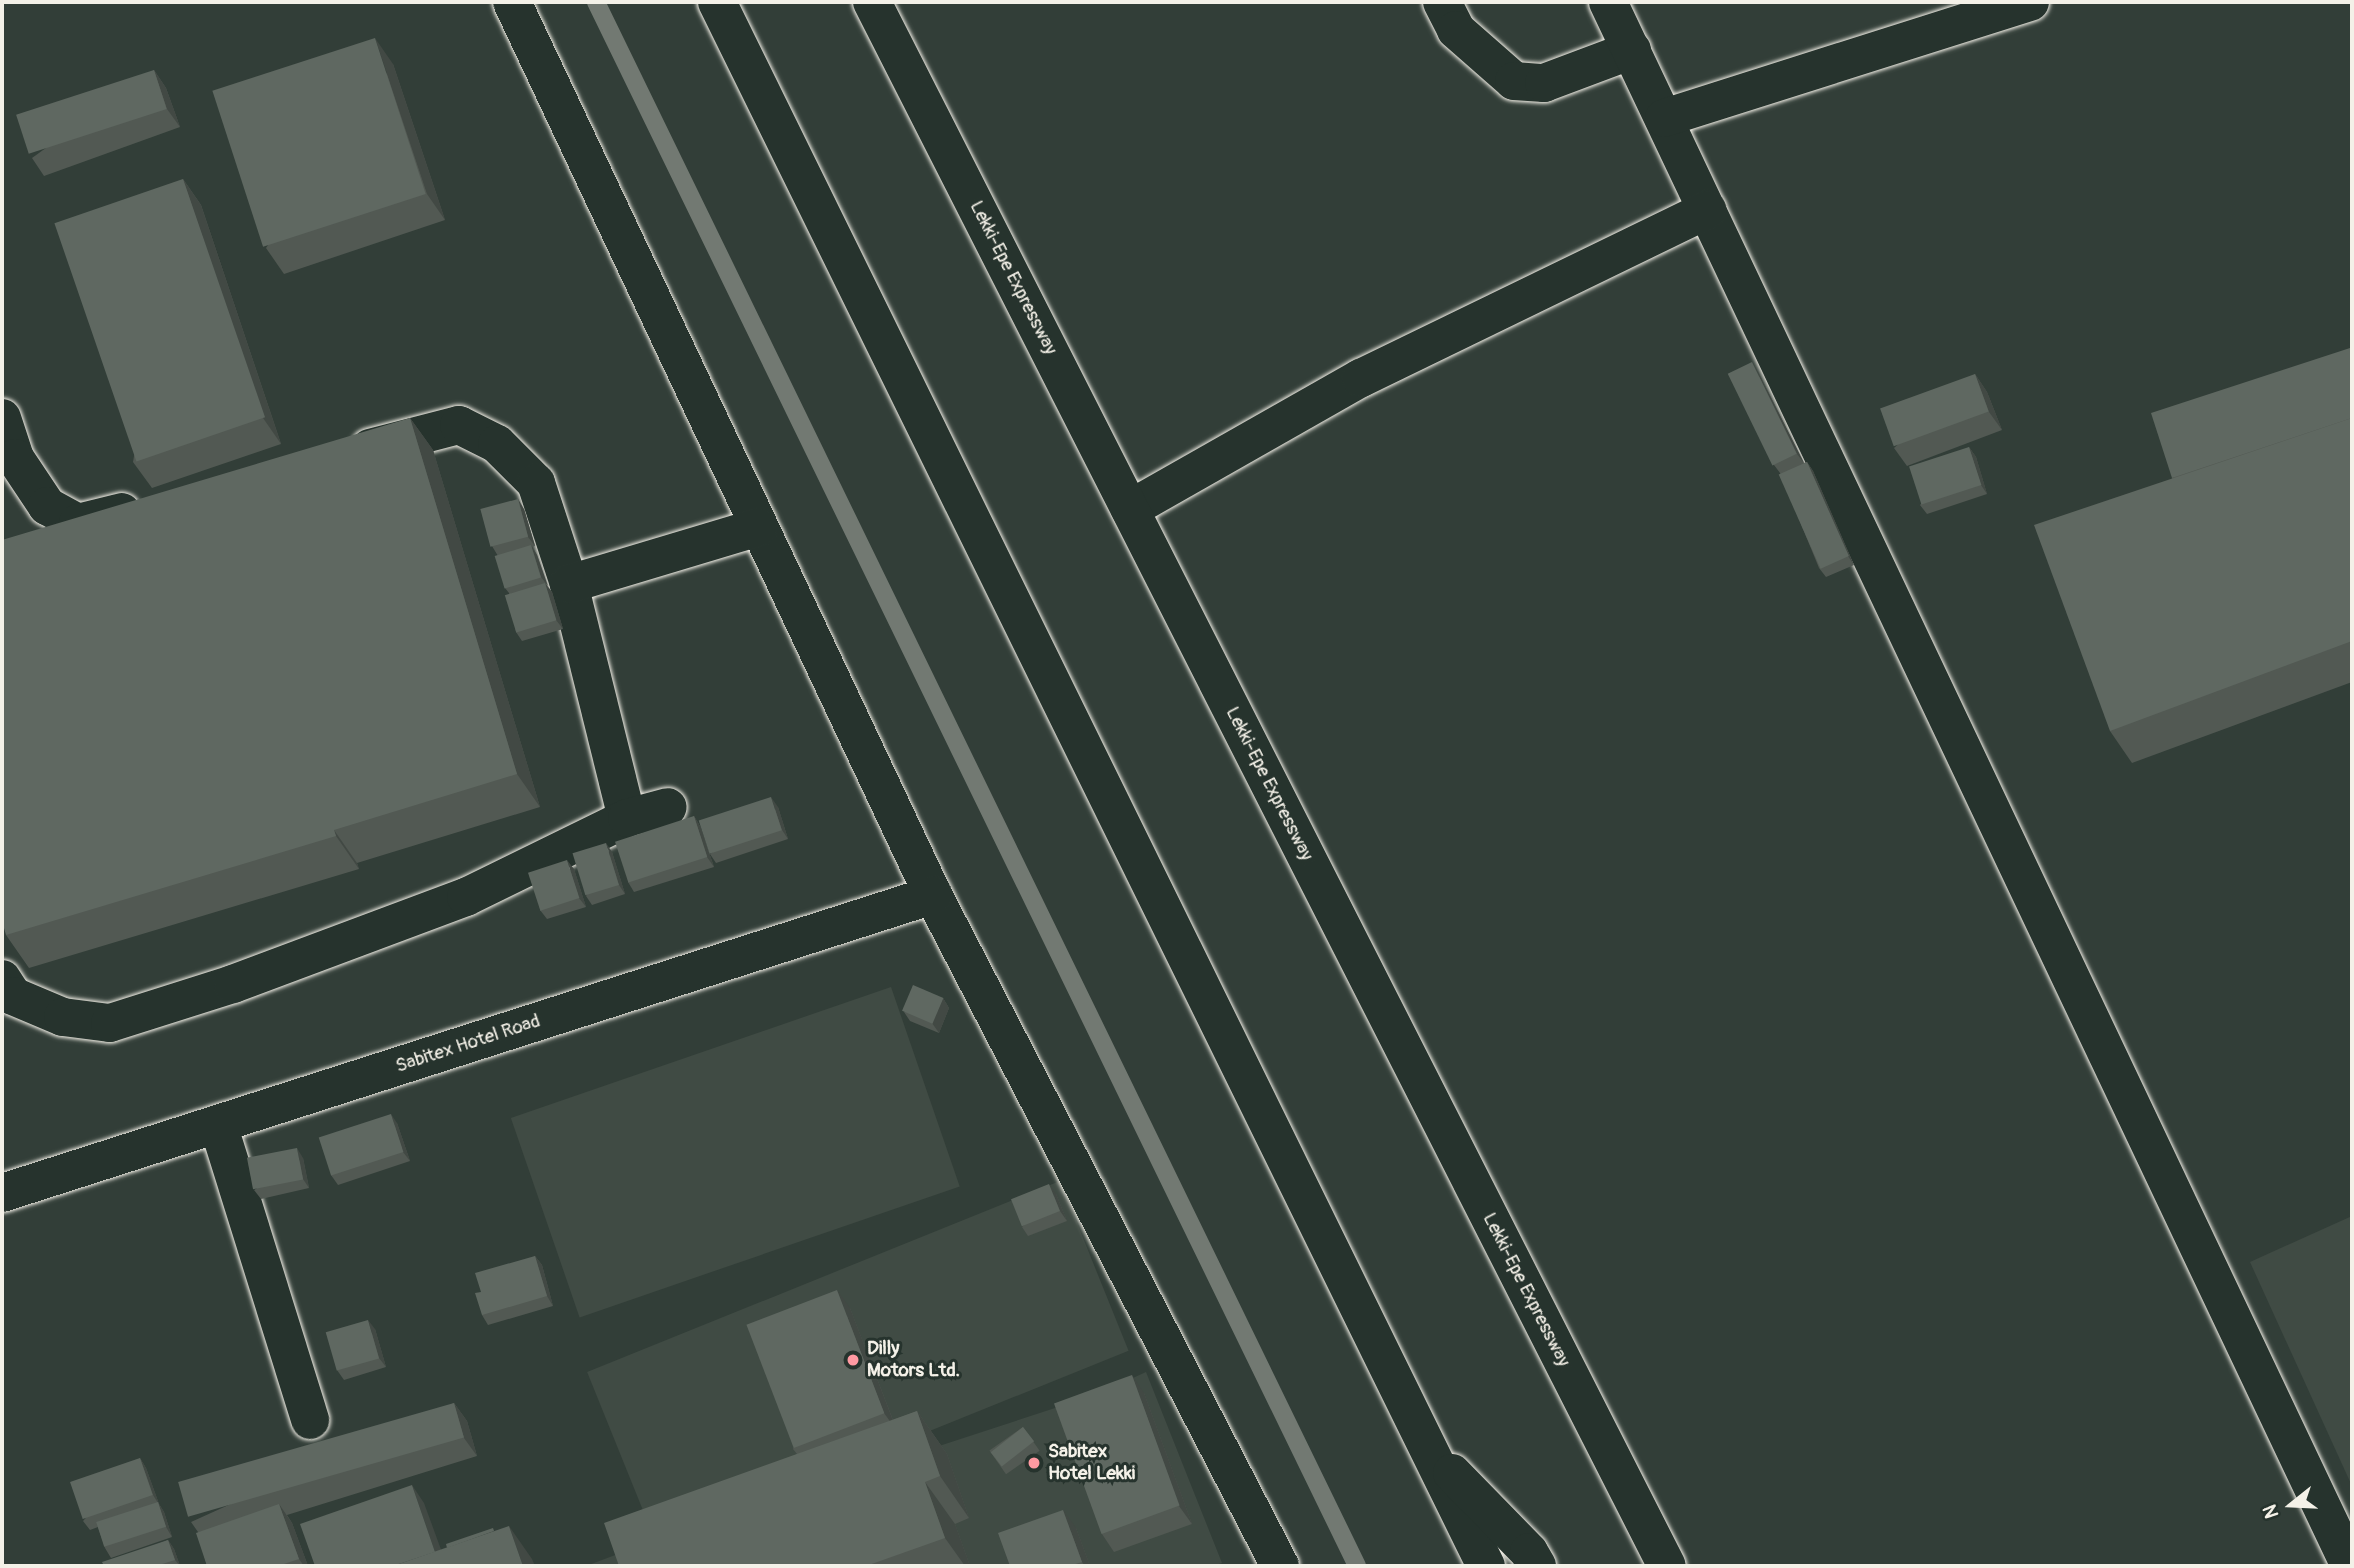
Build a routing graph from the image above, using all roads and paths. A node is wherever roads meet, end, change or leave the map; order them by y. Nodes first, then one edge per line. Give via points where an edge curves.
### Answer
1 (512, 2) edge
2 (717, 2) edge
3 (872, 2) edge
4 (1442, 2) edge
5 (1608, 2) edge
6 (2031, 2) edge
7 (1632, 50) junction
8 (1664, 118) junction
9 (1707, 210) junction
10 (2, 418) edge
11 (341, 455) edge
12 (157, 503) edge
13 (1130, 509) junction
14 (759, 527) junction
15 (569, 584) junction
16 (668, 807) dead end
17 (627, 818) junction
18 (933, 895) junction
19 (2, 979) edge
20 (218, 1124) junction
21 (2, 1193) edge
22 (310, 1420) dead end
23 (1428, 1449) junction
24 (1280, 1566) edge
25 (1486, 1566) edge
26 (1537, 1566) edge
27 (1667, 1566) edge
28 (2350, 1566) edge

1 - 14 main road
2 - 23 main road
3 - 13 main road, Lekki-Epe Expressway
4 - 7 main road via 1456,30 1514,81 1544,83
5 - 7 main road
6 - 8 main road
7 - 8 main road
8 - 9 main road
9 - 13 main road via 1361,378
9 - 28 main road
10 - 12 main road via 15,458 47,506 78,523
11 - 15 main road via 459,425 497,444 536,483
13 - 27 main road, Lekki-Epe Expressway
14 - 15 main road
14 - 18 main road
15 - 17 main road
16 - 17 main road
17 - 19 main road via 466,897 233,984 110,1023 63,1017 13,996
18 - 20 main road, Sabitex Hotel Road
18 - 24 main road
20 - 21 main road, Sabitex Hotel Road
20 - 22 main road
23 - 25 main road
23 - 26 main road via 1530,1552

